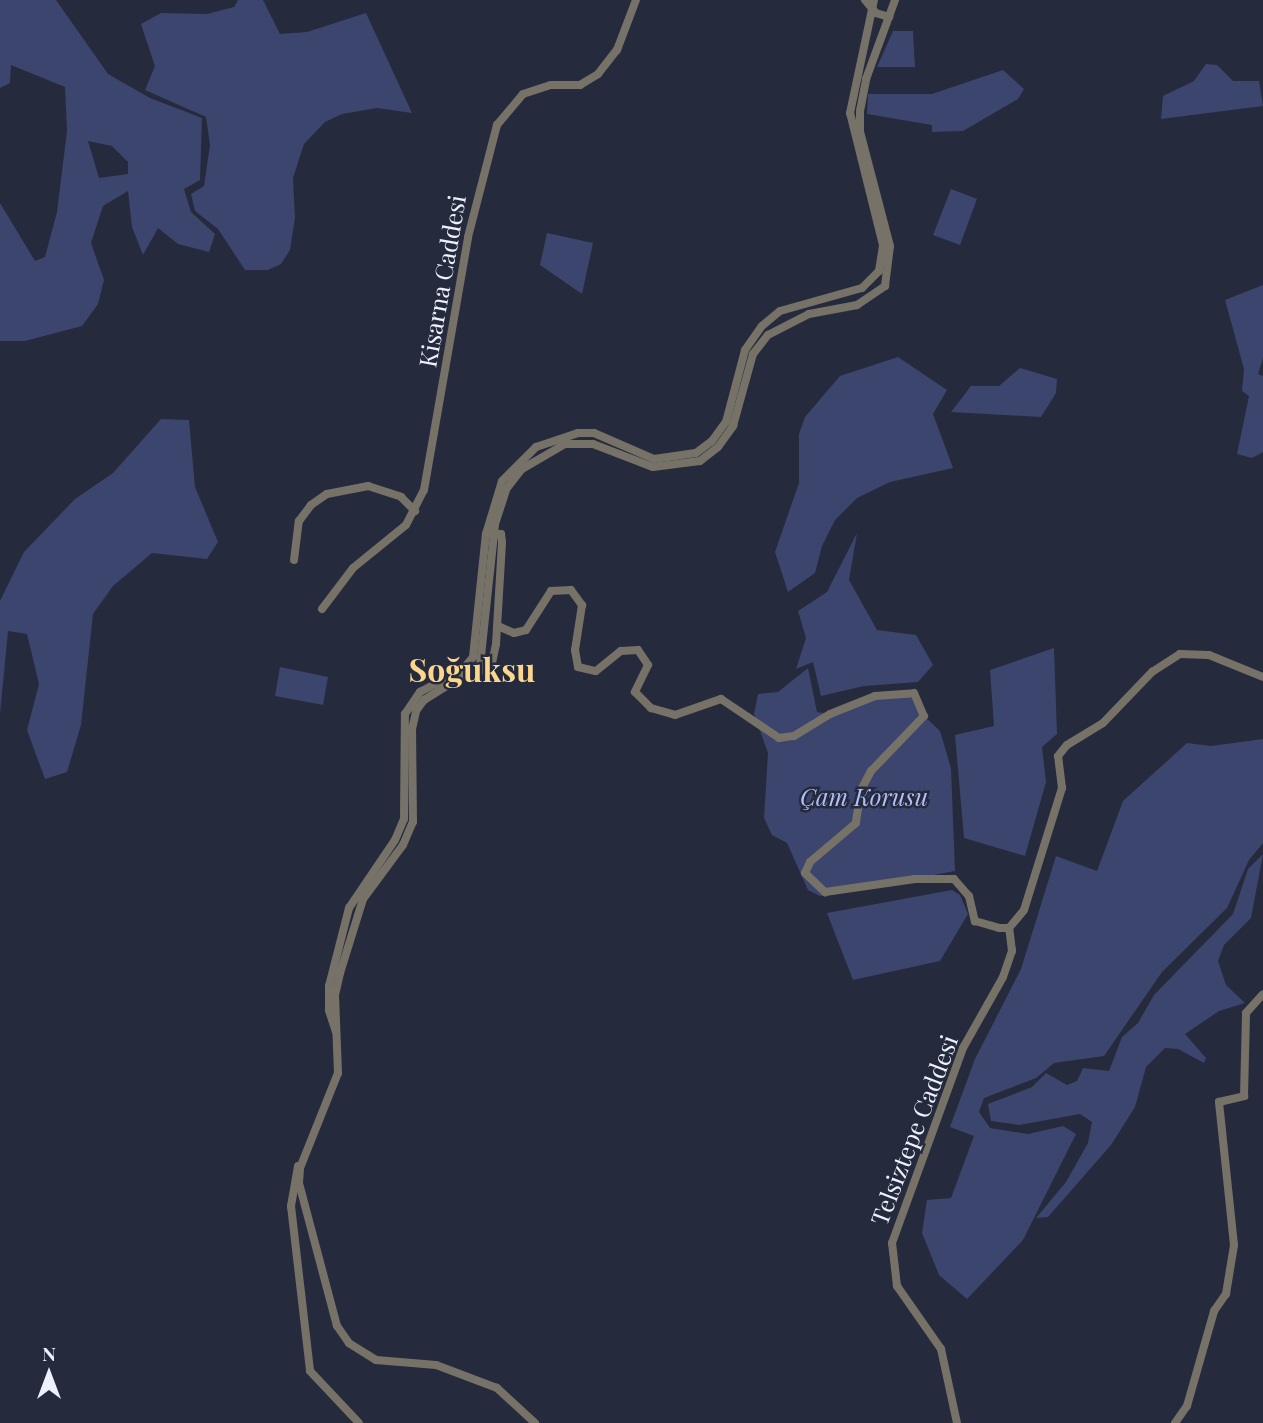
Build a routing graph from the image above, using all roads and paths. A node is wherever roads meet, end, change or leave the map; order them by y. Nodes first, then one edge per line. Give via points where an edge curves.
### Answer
1 (636, 0) edge
2 (865, 0) edge
3 (895, 0) edge
4 (873, 5) edge
5 (889, 17) junction
6 (415, 511) junction
7 (490, 534) junction
8 (294, 560) dead end
9 (322, 610) dead end
10 (498, 626) junction
11 (1263, 677) edge
12 (462, 681) junction
13 (432, 683) junction
14 (421, 704) junction
15 (1009, 928) junction
16 (1263, 994) edge
17 (336, 1032) junction
18 (304, 1158) junction
19 (359, 1423) edge
20 (535, 1423) edge
21 (957, 1423) edge
22 (1175, 1423) edge

1 - 6 street, Kisarna Caddesi via 617,50 598,74 580,85 551,85 523,94 498,124 468,237 429,471
2 - 4 street
3 - 5 street
4 - 5 street
4 - 7 street via 850,113 883,245 883,258 873,280 847,295 780,311 762,326 745,350 726,422 696,453 654,458 594,433 559,438 517,462 502,481
5 - 7 street via 862,93 859,121 890,246 885,286 857,305 788,321 768,335 753,354 733,426 700,461 653,467 593,444 565,444 522,469 507,488
6 - 8 street via 401,497 368,486 327,494 299,521
6 - 9 street, Kisarna Caddesi via 388,542 347,574
7 - 10 street via 501,534 502,542
7 - 12 street via 484,650 480,665
7 - 13 street via 473,657 463,669
10 - 12 street via 492,663
10 - 15 street via 514,633 526,630 551,591 571,590 582,605 575,650 578,667 596,671 621,651 638,650 648,665 635,692 651,708 675,715 721,699 779,737 794,736 830,714 875,696 914,693 924,716 871,771 860,790 856,823 810,862 805,873 825,892 915,879 954,879 969,896 975,921
11 - 15 street via 1209,655 1180,654 1152,672 1103,723 1067,745 1058,756 1062,788 1048,838 1024,910
12 - 14 street
13 - 14 street
13 - 17 street via 415,697 405,714 407,802 400,830 349,908 329,986 329,1010
14 - 17 street via 412,729 413,822 403,845 358,909 335,995
15 - 21 street, Telsiztepe Caddesi via 1012,951 1003,977 962,1048 892,1243 897,1286 941,1349
16 - 22 street via 1245,1013 1244,1096 1219,1101 1234,1245 1226,1294 1214,1311 1187,1406
17 - 18 street via 335,1086
18 - 19 street via 295,1172 291,1206 310,1371
18 - 20 street via 299,1196 342,1336 376,1360 436,1365 498,1388

